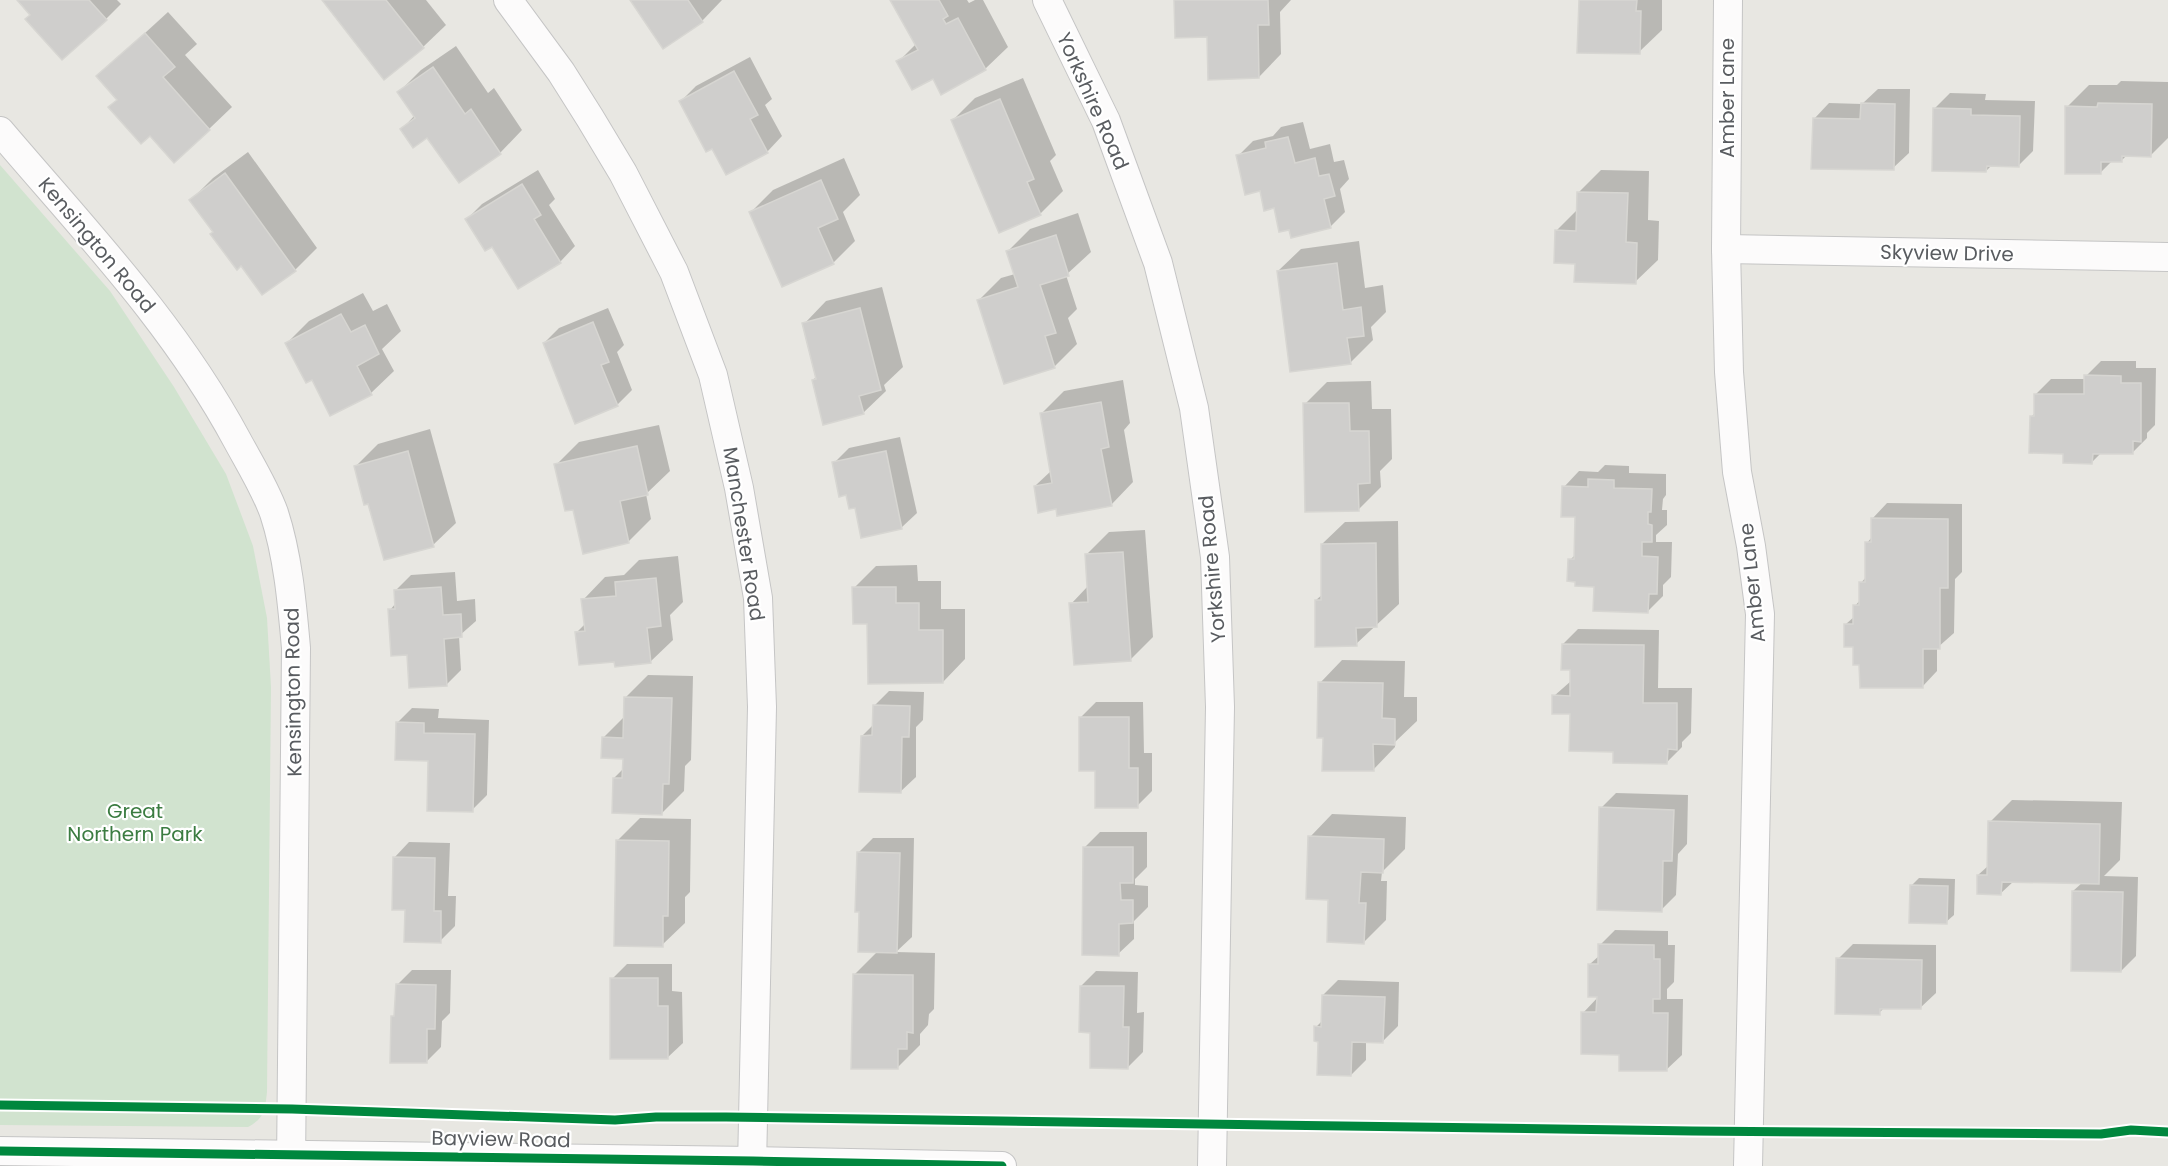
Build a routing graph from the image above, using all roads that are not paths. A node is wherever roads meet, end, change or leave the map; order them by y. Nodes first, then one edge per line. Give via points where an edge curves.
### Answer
1 (508, 0) edge
2 (1047, 0) edge
3 (1728, 0) edge
4 (0, 131) edge
5 (1726, 249) junction
6 (2168, 257) edge
7 (0, 1151) edge
8 (291, 1160) edge
9 (752, 1163) edge
10 (1002, 1166) edge
11 (1212, 1166) edge
12 (1748, 1166) edge

1 - 9 street, Manchester Road via 561,72 623,172 674,272 713,375 740,488 758,598 762,707
2 - 11 street, Yorkshire Road via 1106,121 1158,263 1194,408 1215,557 1220,707
3 - 5 street, Amber Lane
4 - 8 street, Kensington Road via 104,249 194,367 228,422 274,513 291,596 296,648
5 - 6 street, Skyview Drive
5 - 12 street, Amber Lane via 1729,372 1737,472 1760,614
7 - 8 street, Bayview Road
8 - 9 street, Bayview Road
9 - 10 street, Bayview Road

